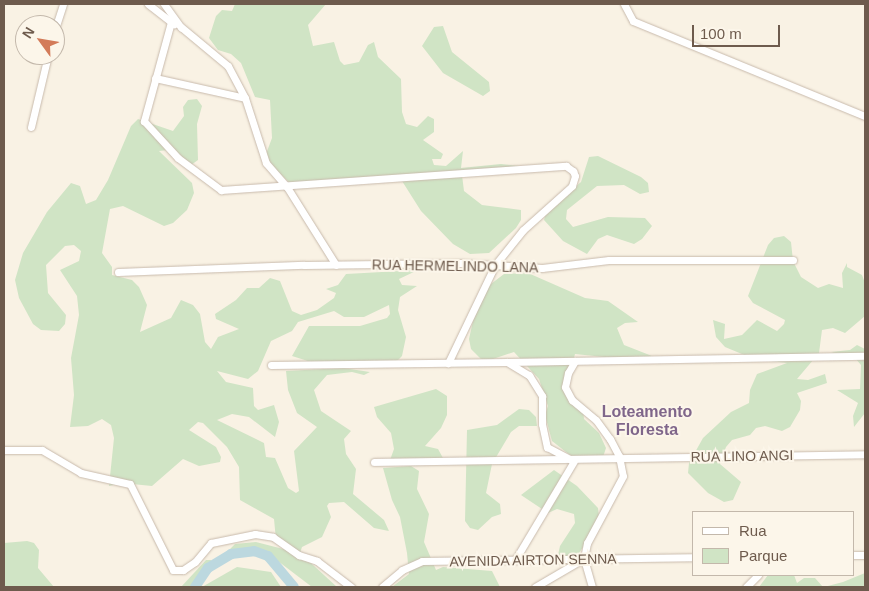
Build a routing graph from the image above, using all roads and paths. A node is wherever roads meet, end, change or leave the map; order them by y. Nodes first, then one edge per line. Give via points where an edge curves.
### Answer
1 (148, 4) edge
2 (164, 4) edge
3 (624, 4) edge
4 (171, 22) junction
5 (181, 27) junction
6 (46, 65) edge
7 (155, 78) junction
8 (245, 98) junction
9 (865, 116) edge
10 (32, 127) dead end
11 (287, 187) junction
12 (792, 260) dead end
13 (336, 264) junction
14 (495, 265) junction
15 (118, 272) dead end
16 (865, 356) edge
17 (575, 361) junction
18 (507, 362) junction
19 (448, 363) junction
20 (271, 365) dead end
21 (4, 450) edge
22 (865, 454) edge
23 (619, 456) junction
24 (574, 461) junction
25 (374, 462) dead end
26 (692, 557) edge
27 (584, 559) junction
28 (515, 560) junction
29 (757, 576) edge
30 (351, 587) edge
31 (382, 587) edge
32 (535, 587) edge
33 (592, 587) edge
34 (746, 587) edge

1 - 4 street
2 - 5 street
3 - 9 street via 633,21
4 - 5 street
4 - 7 street
5 - 8 street via 228,66
6 - 10 street
7 - 8 street
7 - 11 street via 144,120 178,158 221,190
8 - 11 street via 266,163
11 - 13 street
11 - 14 street via 564,166 571,169 575,176 572,186 523,230
12 - 14 street, RUA HERMELINDO LANA via 609,260 542,268
13 - 14 street, RUA HERMELINDO LANA
13 - 15 street, RUA HERMELINDO LANA
14 - 19 street
16 - 17 street
17 - 18 street
17 - 23 street via 565,387 572,400 596,420
18 - 19 street
18 - 24 street via 530,375 542,396 542,424 547,448
19 - 20 street
21 - 30 street via 42,450 81,474 130,484 173,570 183,570 195,562 211,543 256,534 273,537 299,555 317,561
22 - 23 street, RUA LINO ANGI
23 - 24 street, RUA LINO ANGI
23 - 27 street via 623,476 587,543
24 - 25 street, RUA LINO ANGI
24 - 28 street
26 - 27 street, AVENIDA AIRTON SENNA
27 - 28 street, AVENIDA AIRTON SENNA
27 - 32 street
27 - 33 street
28 - 31 street, AVENIDA AIRTON SENNA via 422,562 402,570
29 - 34 street

